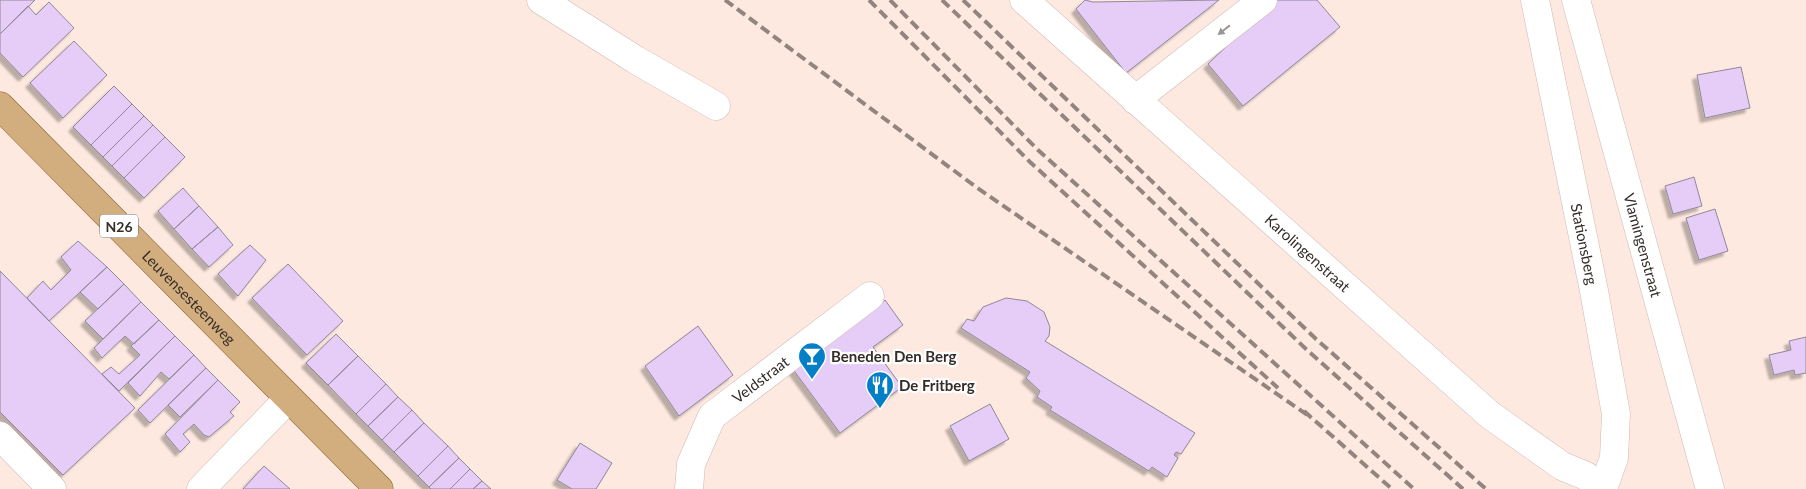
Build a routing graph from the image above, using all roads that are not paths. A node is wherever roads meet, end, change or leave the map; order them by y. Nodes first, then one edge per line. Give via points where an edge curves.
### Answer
1 (541, 0) edge
2 (1024, 0) edge
3 (1263, 0) edge
4 (1534, 0) edge
5 (1576, 0) edge
6 (1135, 100) junction
7 (0, 106) edge
8 (716, 106) dead end
9 (870, 296) dead end
10 (288, 399) junction
11 (0, 436) edge
12 (52, 489) edge
13 (201, 489) edge
14 (379, 489) edge
15 (689, 489) edge
16 (1603, 489) edge
17 (1710, 489) edge

1 - 8 street
2 - 6 street, Karolingenstraat
3 -> 6 street
4 - 16 street, Stationsberg via 1596,300 1616,414 1614,458
5 - 17 street, Vlamingenstraat
6 - 16 street, Karolingenstraat via 1490,415 1562,466 1586,476
7 - 10 main road, Leuvensesteenweg / N26
9 - 15 street, Veldstraat via 712,416 691,464
10 - 13 street
10 - 14 main road, Leuvensesteenweg / N26
11 - 12 street

